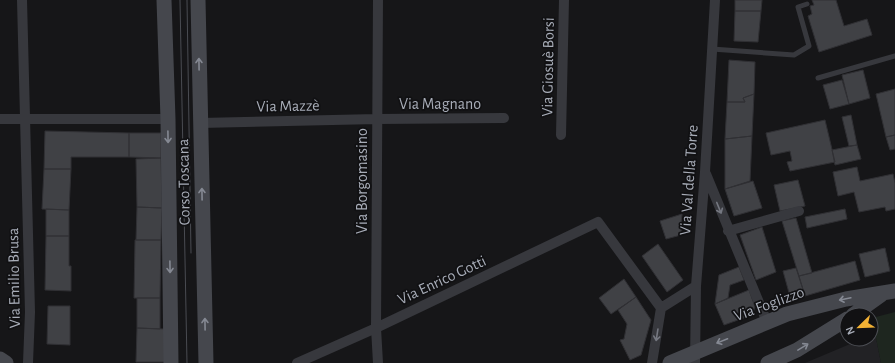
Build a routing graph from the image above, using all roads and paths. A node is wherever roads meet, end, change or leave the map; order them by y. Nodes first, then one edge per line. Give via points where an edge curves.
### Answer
1 (22, 0) edge
2 (164, 0) edge
3 (198, 0) edge
4 (378, 0) edge
5 (564, 0) edge
6 (715, 0) edge
7 (807, 4) dead end
8 (712, 49) junction
9 (895, 56) edge
10 (818, 78) dead end
11 (504, 118) dead end
12 (0, 119) edge
13 (26, 119) junction
14 (168, 119) junction
15 (377, 119) junction
16 (200, 123) junction
17 (561, 135) dead end
18 (705, 172) junction
19 (799, 211) dead end
20 (728, 231) junction
21 (696, 286) junction
22 (889, 292) edge
23 (866, 307) edge
24 (661, 308) junction
25 (767, 322) junction
26 (839, 324) edge
27 (376, 328) junction
28 (695, 357) edge
29 (0, 358) edge
30 (6, 363) edge
31 (28, 363) edge
32 (171, 363) edge
33 (206, 363) edge
34 (297, 363) edge
35 (378, 363) edge
36 (652, 363) edge
37 (670, 363) edge
38 (768, 363) edge

1 - 13 street, Via Emilio Brusa
2 - 14 street, Corso Toscana
16 -> 3 street, Corso Toscana
4 - 15 street, Via Borgomasino
5 - 17 street, Via Giosuè Borsi
6 - 8 street, Via Val della Torre
7 - 8 lane via 798,7 809,46 794,54
8 - 18 street, Via Val della Torre
9 - 10 lane
11 - 15 street, Via Magnano
12 - 13 street
13 - 14 street
13 - 31 street, Via Emilio Brusa via 30,312
14 -> 32 street, Corso Toscana
15 - 16 street, Via Mazzè
15 - 27 street, Via Borgomasino
33 -> 16 street, Corso Toscana
18 -> 20 street
18 - 21 street, Via Val della Torre
19 - 20 street
20 - 25 street
21 - 24 street
21 - 28 street, Via Val della Torre
22 - 23 street, Via Foglizzo
22 -> 25 street, Via Foglizzo via 846,299 787,314
24 - 27 street, Via Enrico Gotti via 598,222
24 -> 36 street
25 -> 28 street, Via Foglizzo
38 -> 26 street via 797,350
27 - 34 street, Via Enrico Gotti
27 - 35 street, Via Borgomasino
28 - 37 street, Via Foglizzo
29 - 30 street

